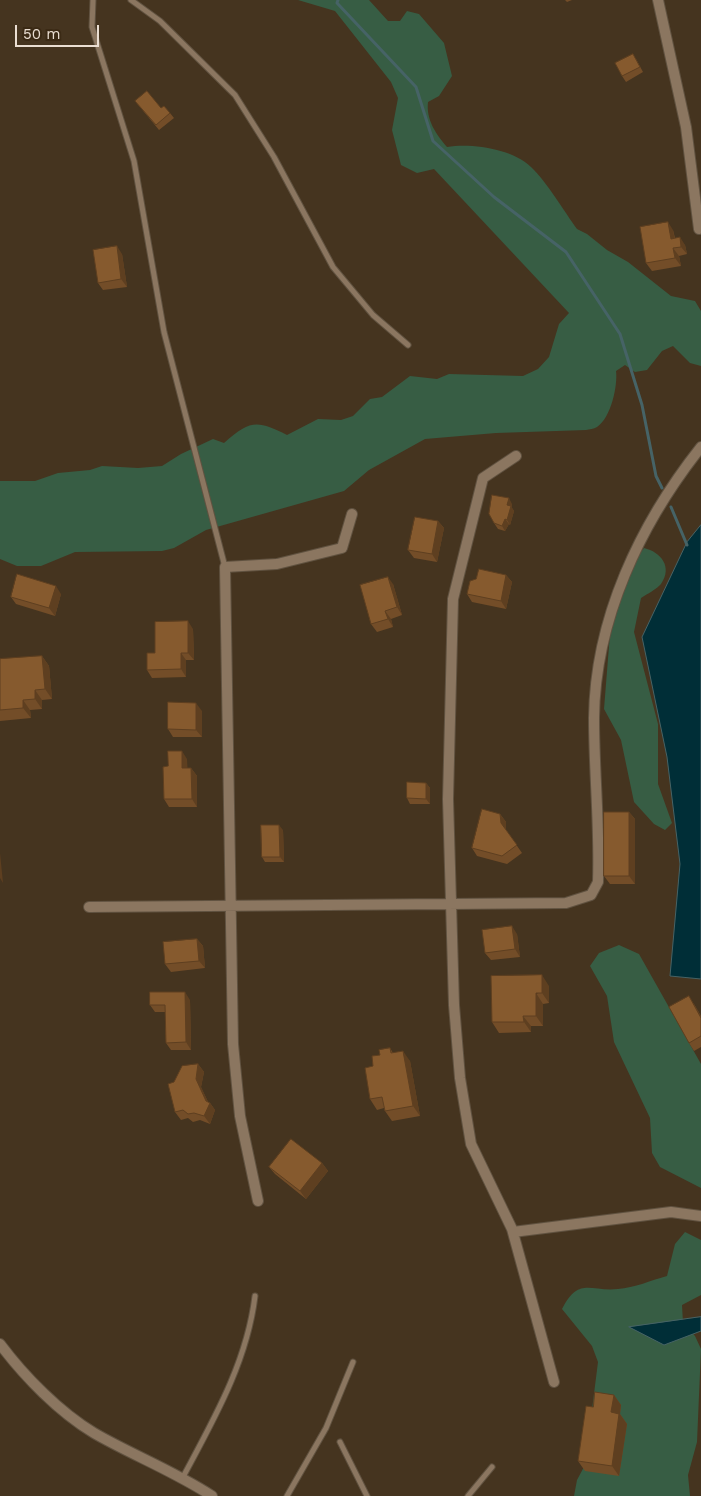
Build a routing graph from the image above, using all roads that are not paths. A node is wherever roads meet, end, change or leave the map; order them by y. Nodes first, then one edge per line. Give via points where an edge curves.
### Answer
1 (93, 0) edge
2 (131, 0) edge
3 (658, 0) edge
4 (699, 229) dead end
5 (408, 346) dead end
6 (701, 447) edge
7 (516, 456) dead end
8 (352, 514) dead end
9 (225, 567) junction
10 (451, 904) junction
11 (230, 906) junction
12 (89, 907) dead end
13 (258, 1201) dead end
14 (701, 1216) edge
15 (513, 1232) junction
16 (255, 1296) dead end
17 (0, 1344) edge
18 (353, 1362) dead end
19 (554, 1382) dead end
20 (340, 1442) dead end
21 (492, 1467) dead end
22 (183, 1477) junction
23 (212, 1496) edge
24 (287, 1496) edge
25 (367, 1496) edge
26 (468, 1496) edge

1 - 9 lane via 92,26 134,162 164,332
2 - 5 lane via 160,22 235,95 274,157 333,267 374,316
3 - 4 street via 686,128
6 - 10 street via 647,529 618,586 604,636 594,716 598,882 591,895 566,903
7 - 10 street via 483,478 453,599 448,799
8 - 9 street via 342,548 277,564
9 - 11 street
10 - 11 street
10 - 15 street via 458,1050 471,1144
11 - 12 street
11 - 13 street via 233,1044 240,1116
14 - 15 street via 671,1212
15 - 19 street
16 - 22 lane via 251,1326 228,1394
17 - 22 street via 20,1370 93,1432
18 - 24 lane via 326,1428
20 - 25 lane
21 - 26 lane
22 - 23 street

